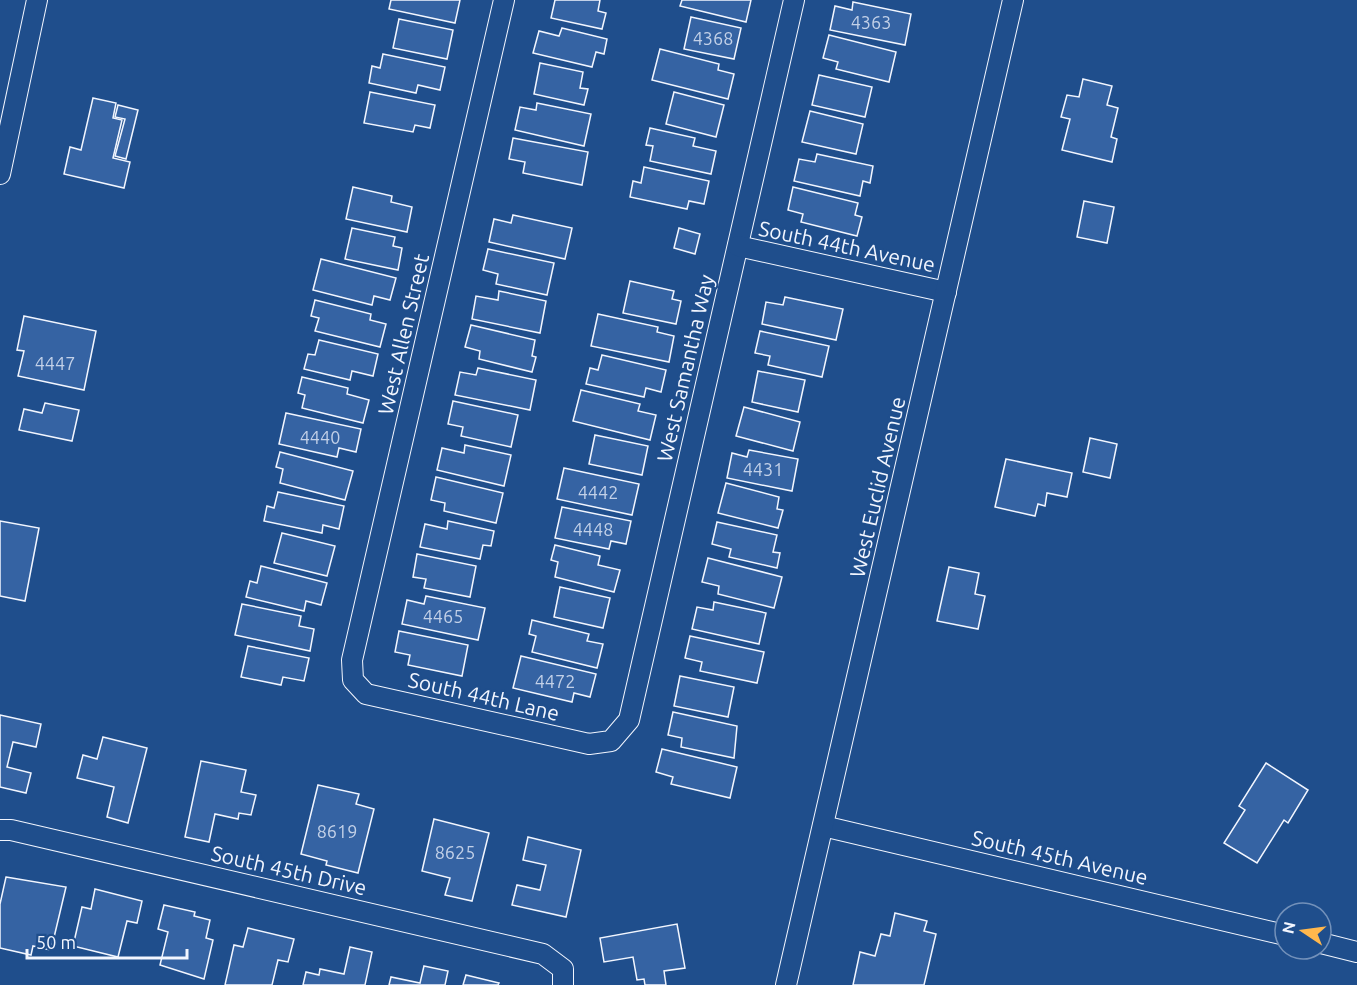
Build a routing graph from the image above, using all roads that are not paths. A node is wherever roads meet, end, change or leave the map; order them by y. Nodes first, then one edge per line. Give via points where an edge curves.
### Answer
1 (37, 0) edge
2 (504, 0) edge
3 (794, 0) edge
4 (1013, 0) edge
5 (0, 174) edge
6 (738, 246) junction
7 (946, 292) junction
8 (353, 680) joint
9 (611, 741) joint
10 (823, 826) junction
11 (0, 830) edge
12 (1273, 932) edge
13 (1333, 946) edge
14 (1357, 952) edge
15 (563, 977) edge
16 (786, 985) edge

1 - 5 street
2 - 8 street, West Allen Street via 352,660
3 - 6 street, West Samantha Way
4 - 7 street, West Euclid Avenue
6 - 7 street, South 44th Avenue
6 - 9 street, West Samantha Way via 629,720
7 - 10 street, West Euclid Avenue
8 - 9 street, South 44th Lane via 366,694 589,744
10 - 12 street, South 45th Avenue
10 - 16 street, West Euclid Avenue
11 - 15 street, South 45th Drive via 543,954
13 - 14 street

